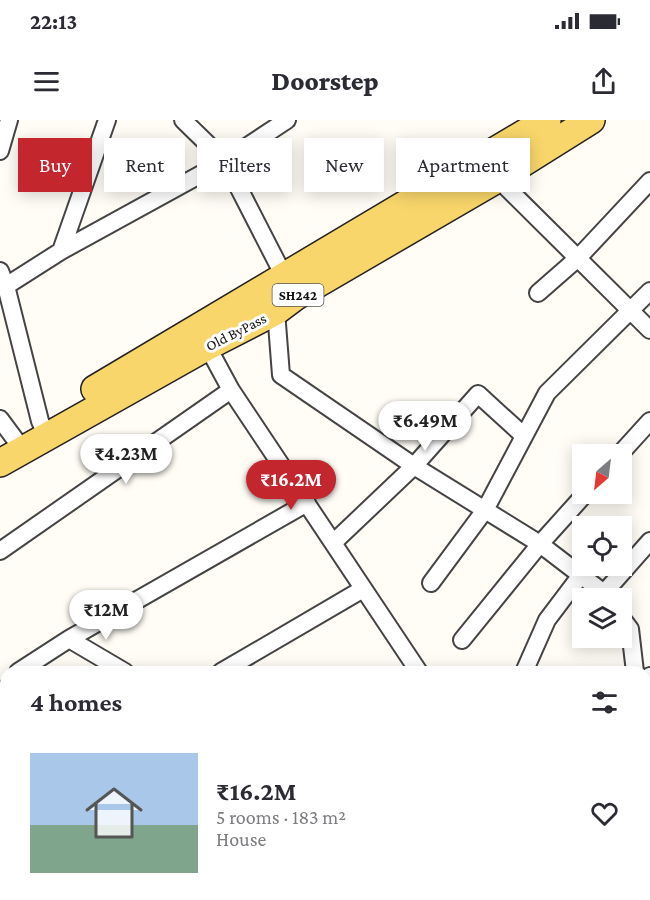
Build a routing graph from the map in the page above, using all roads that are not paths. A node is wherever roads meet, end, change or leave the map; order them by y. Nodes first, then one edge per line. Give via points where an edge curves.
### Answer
1 (9, 120) edge
2 (108, 120) edge
3 (183, 120) edge
4 (287, 120) edge
5 (547, 120) edge
6 (591, 120) edge
7 (201, 138) edge
8 (260, 138) edge
9 (526, 138) edge
10 (530, 150) edge
11 (0, 151) edge
12 (197, 176) edge
13 (650, 181) edge
14 (238, 192) edge
15 (451, 192) edge
16 (510, 192) edge
17 (61, 251) junction
18 (578, 258) junction
19 (3, 278) edge
20 (650, 291) edge
21 (281, 292) junction
22 (538, 293) dead end
23 (631, 311) junction
24 (650, 330) edge
25 (202, 337) junction
26 (231, 390) junction
27 (650, 421) edge
28 (43, 429) junction
29 (524, 436) junction
30 (7, 442) edge
31 (629, 444) edge
32 (414, 466) junction
33 (307, 503) junction
34 (576, 504) edge
35 (485, 510) junction
36 (650, 541) edge
37 (333, 543) junction
38 (540, 544) junction
39 (0, 551) edge
40 (572, 568) edge
41 (580, 576) edge
42 (582, 576) edge
43 (430, 583) dead end
44 (596, 588) edge
45 (612, 588) edge
46 (363, 589) junction
47 (69, 639) junction
48 (462, 640) dead end
49 (632, 646) edge
50 (27, 666) edge
51 (115, 666) edge
52 (231, 666) edge
53 (414, 666) edge
54 (527, 666) edge
55 (634, 666) edge

1 - 11 street
2 - 17 street
3 - 7 street
4 - 8 street
5 - 9 main road, Old ByPass / SH242
6 - 10 main road, Old ByPass / SH242
12 - 17 street
13 - 18 street
14 - 21 street
15 - 21 main road, Old ByPass / SH242
16 - 18 street
17 - 19 street
18 - 22 street
18 - 23 street
19 - 28 street
20 - 23 street
21 - 25 main road, Old ByPass / SH242
21 - 32 street via 281,375
23 - 24 street
23 - 29 street via 547,393
25 - 26 street
25 - 28 main road, Old ByPass / SH242
26 - 33 street
26 - 39 street
27 - 31 street
28 - 30 main road, Old ByPass / SH242
29 - 32 street via 478,394
29 - 35 street
32 - 35 street
32 - 37 street
33 - 37 street
33 - 47 street
34 - 38 street
35 - 38 street
35 - 43 street
36 - 45 street
37 - 46 street
38 - 40 street
38 - 48 street
41 - 54 street via 547,620
42 - 44 street
46 - 52 street
46 - 53 street
47 - 50 street
47 - 51 street
49 - 55 street

